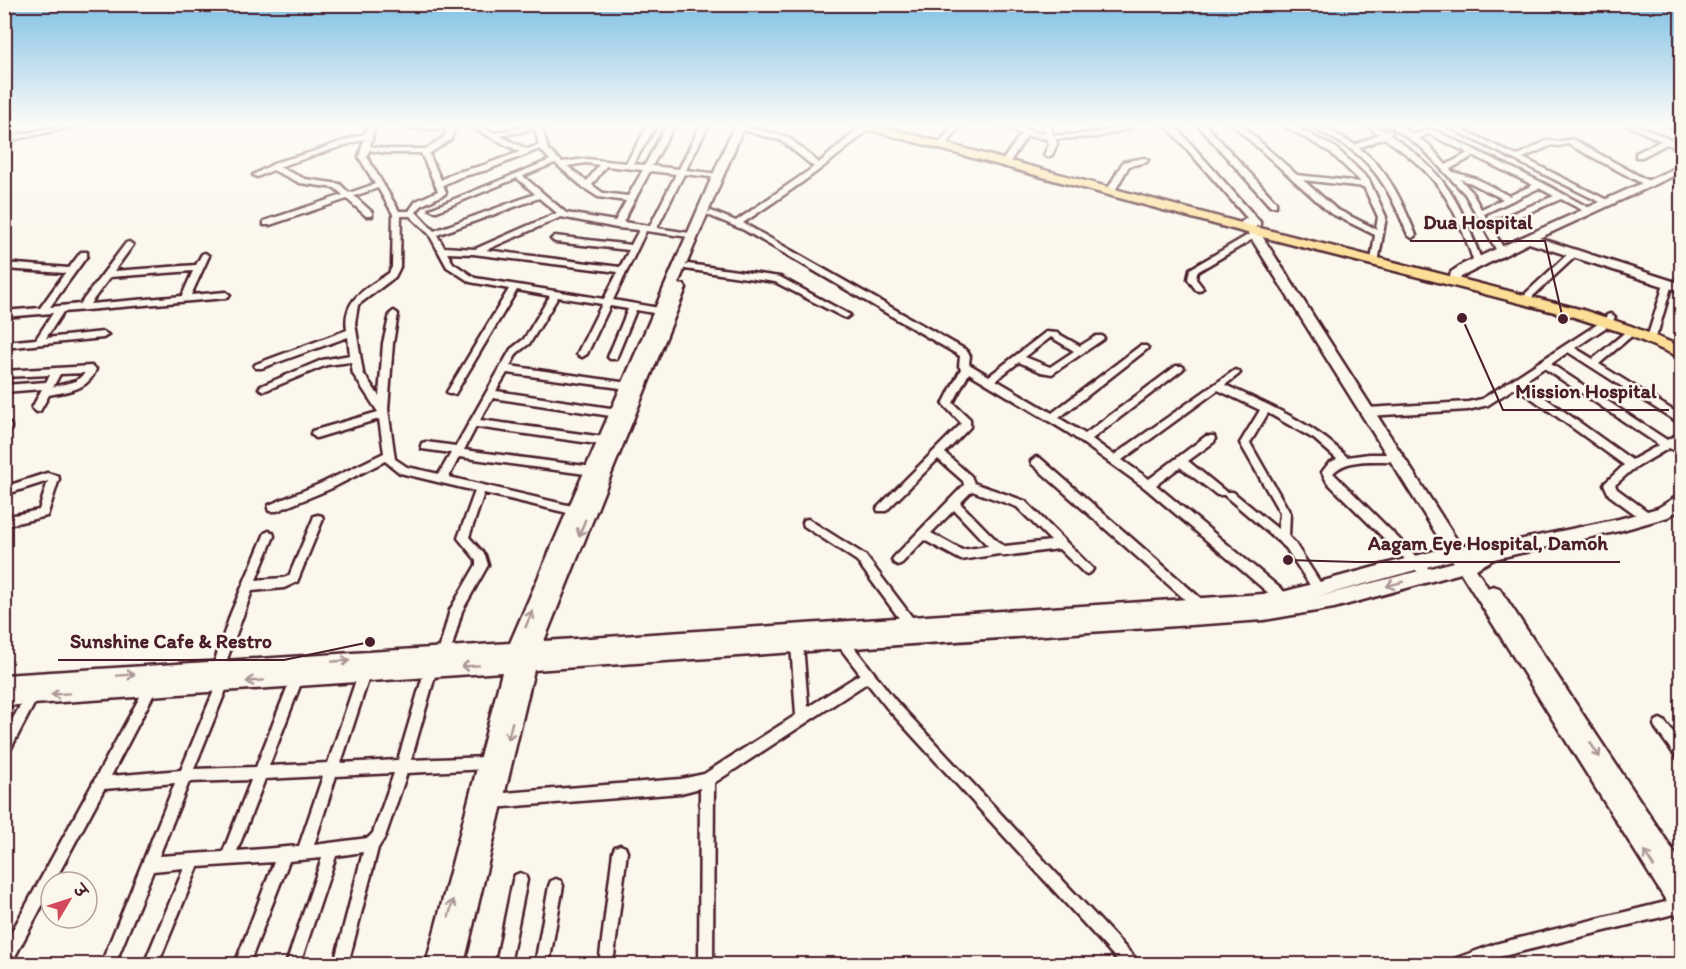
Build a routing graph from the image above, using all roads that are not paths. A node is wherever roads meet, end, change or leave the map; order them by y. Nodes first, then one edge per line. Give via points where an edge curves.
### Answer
1 (268, 169) edge
2 (277, 169) edge
3 (370, 169) edge
4 (433, 169) edge
5 (479, 169) edge
6 (538, 169) edge
7 (567, 169) edge
8 (599, 169) edge
9 (646, 169) edge
10 (675, 169) edge
11 (722, 169) edge
12 (726, 169) edge
13 (814, 169) edge
14 (1036, 169) edge
15 (1123, 169) edge
16 (1205, 169) edge
17 (1242, 169) edge
18 (1286, 169) edge
19 (1355, 169) edge
20 (1378, 169) edge
21 (1427, 169) edge
22 (1451, 169) edge
23 (1507, 169) edge
24 (1541, 169) edge
25 (1621, 169) edge
26 (1679, 169) edge
27 (682, 170) junction
28 (1448, 171) junction
29 (257, 175) dead end
30 (519, 176) junction
31 (719, 176) junction
32 (1295, 177) junction
33 (1648, 183) junction
34 (440, 184) junction
35 (380, 185) junction
36 (1368, 185) junction
37 (1540, 185) junction
38 (587, 186) junction
39 (1111, 189) junction
40 (349, 195) junction
41 (539, 195) junction
42 (1561, 196) junction
43 (631, 199) junction
44 (1509, 199) junction
45 (1607, 202) junction
46 (1273, 204) dead end
47 (434, 209) dead end
48 (1589, 210) junction
49 (411, 213) junction
50 (711, 213) junction
51 (1479, 213) junction
52 (369, 214) dead end
53 (397, 214) junction
54 (561, 214) junction
55 (267, 222) dead end
56 (737, 224) junction
57 (617, 225) junction
58 (1486, 227) junction
59 (1255, 228) junction
60 (647, 230) junction
61 (433, 234) junction
62 (1380, 234) junction
63 (1412, 235) dead end
64 (693, 236) junction
65 (555, 239) dead end
66 (1529, 239) junction
67 (129, 245) dead end
68 (634, 248) junction
69 (441, 250) junction
70 (1501, 251) junction
71 (476, 252) junction
72 (1574, 253) junction
73 (84, 254) dead end
74 (205, 256) dead end
75 (1375, 258) junction
76 (1478, 262) junction
77 (4, 266) edge
78 (688, 267) junction
79 (200, 268) junction
80 (624, 270) junction
81 (72, 271) junction
82 (107, 274) junction
83 (1455, 278) junction
84 (1668, 284) junction
85 (514, 287) junction
86 (1199, 288) dead end
87 (1682, 288) edge
88 (555, 294) junction
89 (226, 295) dead end
90 (1529, 297) junction
91 (185, 298) junction
92 (608, 303) junction
93 (82, 307) junction
94 (633, 307) junction
95 (60, 309) junction
96 (42, 311) junction
97 (659, 311) junction
98 (4, 314) edge
99 (394, 314) dead end
100 (846, 315) dead end
101 (1609, 319) junction
102 (1632, 331) junction
103 (351, 332) junction
104 (103, 335) dead end
105 (1651, 335) junction
106 (1099, 338) dead end
107 (39, 341) junction
108 (4, 345) edge
109 (1682, 346) edge
110 (1143, 348) dead end
111 (1568, 348) junction
112 (1081, 351) junction
113 (1682, 353) edge
114 (582, 354) dead end
115 (613, 357) dead end
116 (355, 358) junction
117 (1018, 358) junction
118 (1544, 364) junction
119 (1593, 364) junction
120 (259, 366) dead end
121 (967, 368) junction
122 (1179, 368) dead end
123 (504, 369) junction
124 (57, 370) junction
125 (1235, 373) dead end
126 (4, 374) edge
127 (989, 381) junction
128 (1516, 382) junction
129 (628, 386) junction
130 (1217, 386) junction
131 (47, 388) junction
132 (264, 388) dead end
133 (4, 389) edge
134 (452, 392) dead end
135 (490, 394) junction
136 (37, 408) dead end
137 (1265, 410) junction
138 (384, 412) junction
139 (1373, 412) junction
140 (616, 413) junction
141 (1052, 418) junction
142 (1682, 421) edge
143 (474, 423) junction
144 (316, 434) dead end
145 (1682, 436) edge
146 (1084, 439) junction
147 (1210, 439) dead end
148 (604, 441) junction
149 (1669, 444) junction
150 (426, 446) dead end
151 (1682, 450) edge
152 (458, 452) junction
153 (938, 453) junction
154 (388, 455) junction
155 (1397, 458) junction
156 (1114, 460) junction
157 (1036, 461) dead end
158 (1180, 461) junction
159 (1345, 461) junction
160 (1632, 465) junction
161 (593, 471) junction
162 (442, 479) junction
163 (1149, 485) junction
164 (970, 486) junction
165 (481, 488) junction
166 (4, 491) edge
167 (1426, 496) junction
168 (1682, 500) edge
169 (954, 504) junction
170 (273, 508) dead end
171 (882, 508) dead end
172 (576, 511) junction
173 (1647, 517) junction
174 (318, 519) dead end
175 (4, 522) edge
176 (808, 522) dead end
177 (923, 534) junction
178 (268, 536) dead end
179 (1283, 538) junction
180 (1061, 544) junction
181 (999, 549) junction
182 (1465, 558) junction
183 (898, 560) dead end
184 (1087, 569) dead end
185 (1422, 569) junction
186 (248, 586) junction
187 (1319, 590) junction
188 (1290, 603) junction
189 (1203, 611) junction
190 (1102, 618) junction
191 (911, 625) junction
192 (840, 636) junction
193 (797, 644) junction
194 (444, 654) junction
195 (521, 656) junction
196 (367, 666) junction
197 (431, 669) junction
198 (223, 673) junction
199 (868, 675) junction
200 (297, 678) junction
201 (4, 682) edge
202 (37, 688) junction
203 (151, 688) junction
204 (4, 698) edge
205 (803, 718) junction
206 (1660, 725) dead end
207 (4, 748) edge
208 (1682, 754) edge
209 (487, 763) junction
210 (403, 766) junction
211 (331, 769) junction
212 (259, 772) junction
213 (185, 776) junction
214 (707, 780) junction
215 (100, 783) junction
216 (493, 801) junction
217 (372, 844) junction
218 (331, 850) junction
219 (620, 852) dead end
220 (304, 853) junction
221 (284, 855) junction
222 (227, 859) junction
223 (194, 861) junction
224 (149, 864) junction
225 (520, 880) dead end
226 (1682, 883) edge
227 (556, 886) dead end
228 (1681, 906) edge
229 (4, 962) edge
230 (108, 964) edge
231 (151, 964) edge
232 (242, 964) edge
233 (293, 964) edge
234 (341, 964) edge
235 (437, 964) edge
236 (454, 964) edge
237 (503, 964) edge
238 (542, 964) edge
239 (606, 964) edge
240 (706, 964) edge
241 (1131, 964) edge
242 (1459, 964) edge

1 - 29 street
2 - 40 street via 303,181 335,185
3 - 35 street
4 - 34 street
5 - 34 street
6 - 30 street
7 - 38 street
8 - 38 street
9 - 43 street
10 - 27 street
11 - 31 main road
12 - 50 main road
13 - 56 street
14 - 39 main road
15 - 39 street
16 - 59 street
17 - 46 street
18 - 32 street
19 - 36 street
20 - 63 street
21 - 76 street via 1458,210
22 - 28 street
23 - 37 street
24 - 45 street
25 - 33 street
26 - 33 main road
27 - 31 street
27 - 60 street
28 - 44 street
28 - 51 street via 1468,193
30 - 41 street
30 - 47 street
31 - 64 main road
32 - 36 street
32 - 62 street via 1337,214
33 - 45 main road
34 - 49 street via 442,193 419,203
35 - 40 street
35 - 53 street
36 - 62 street via 1382,218
37 - 42 street
37 - 44 street
38 - 43 street via 602,195
39 - 59 main road
40 - 52 street
40 - 55 street
41 - 54 street
41 - 61 street
42 - 48 street
42 - 58 street
43 - 57 street
44 - 51 street
45 - 48 main road
48 - 66 main road
49 - 53 street
49 - 61 street
50 - 56 street
50 - 78 main road
51 - 58 street
53 - 103 street via 394,271 354,304 350,313
54 - 57 street
54 - 71 street
56 - 121 street via 963,352 962,364
57 - 60 street
58 - 70 street
59 - 75 main road
59 - 86 street via 1192,271 1192,279
59 - 139 main road
60 - 64 street
60 - 68 street
61 - 69 street
62 - 75 street
64 - 97 main road
65 - 68 street
66 - 70 main road
66 - 72 main road
67 - 82 street
68 - 80 street
69 - 71 street
69 - 85 street via 450,265 471,279
70 - 76 main road
71 - 80 street
72 - 84 main road
72 - 90 street
73 - 81 street
74 - 79 street
75 - 83 main road
76 - 83 main road
77 - 81 street
78 - 100 street via 777,279
78 -> 195 main road
79 - 82 street
79 - 91 street
80 - 92 street
81 - 96 street
82 - 93 street
83 - 90 main road
84 - 87 main road
84 - 105 street
85 - 88 street
85 - 134 street
88 - 92 street
88 - 123 street via 527,341 516,349
89 - 91 street
90 - 101 main road
91 - 93 street
92 - 94 street
92 - 114 street
93 - 95 street
94 - 97 street
94 - 115 street
95 - 96 street
95 - 107 street
96 - 98 street
97 - 129 main road
99 - 138 street via 388,343
101 - 102 main road
101 - 105 main road
101 - 111 street
102 - 105 main road
102 - 119 street
103 - 116 street
103 - 120 street
104 - 107 street
105 - 109 main road
105 - 113 main road
106 - 112 street
107 - 108 street
110 - 141 street
111 - 118 street
111 - 119 street
112 - 117 street via 1052,371
112 - 117 street via 1049,334
116 - 132 street via 325,362
116 - 138 street via 358,374
117 - 127 street
118 - 128 street
118 - 149 street
119 - 142 street
121 - 127 street
121 - 153 street via 948,404 966,424
122 - 146 street
123 - 129 street
123 - 135 street
124 - 126 street
124 - 131 street
124 - 131 street via 91,371 82,383
125 - 130 street
127 - 141 street
128 - 139 street via 1476,405
128 - 160 street
129 - 140 main road
130 - 137 street
130 - 156 street
131 - 133 street
131 - 136 street
135 - 140 street
135 - 143 street
137 - 159 street via 1322,438
137 - 179 street via 1245,443 1286,513
138 - 144 street
138 - 154 street
139 - 155 main road
139 - 167 main road
140 - 148 main road
141 - 146 street
143 - 148 street
143 - 152 street
145 - 149 street
146 - 156 street
147 - 158 street
148 - 161 main road
149 - 151 street
149 - 160 street
150 - 152 street
152 - 161 street
152 - 162 street
153 - 164 street via 968,479
153 - 171 street
154 - 162 street via 398,468
154 - 170 street
155 - 159 street
155 - 167 main road
156 - 163 street
157 - 189 street
158 - 163 street
158 - 179 street
159 - 185 street via 1329,469 1328,476
160 - 173 street via 1609,486
161 - 172 main road
162 - 165 street
163 - 188 street
164 - 169 street
164 - 180 street via 1017,502
165 - 172 street
165 - 194 street via 463,538 481,558 482,565 456,610
166 - 175 street via 47,477 54,479 43,513
167 - 182 main road
168 - 173 main road via 1663,513
169 - 177 street
169 - 181 street
195 -> 172 main road
173 - 182 main road
174 - 186 street via 293,579
176 - 191 street via 861,558
177 - 181 street via 961,555
177 - 183 street
178 - 186 street
179 - 187 street
180 - 181 street via 1008,552
180 - 184 street
182 - 185 main road
182 -> 226 main road
228 -> 182 main road
185 - 187 main road
185 -> 188 main road via 1334,601
186 - 198 street
187 - 188 main road
188 - 189 main road via 1264,613
189 - 190 main road
190 - 191 main road
190 - 192 main road
191 - 192 main road
192 - 193 main road
192 - 195 main road
192 - 199 street
193 - 195 main road
193 - 205 street
194 - 195 main road
194 - 196 main road
195 -> 197 main road
195 - 209 main road
195 -> 216 main road
196 - 197 main road
198 -> 196 main road
196 - 200 main road
196 - 211 street
197 - 210 street
200 -> 198 main road
202 -> 198 main road
198 - 203 main road
198 - 213 street
199 - 205 street
199 - 241 street
200 - 212 street
201 - 202 main road
203 -> 202 main road
202 - 204 main road
202 - 207 street
203 - 215 street
205 - 214 street
206 - 208 street
209 - 210 street
235 -> 209 main road
210 - 211 street
210 - 217 street
211 - 212 street
211 - 220 street
212 - 213 street
212 - 222 street
213 - 215 street
213 - 224 street
214 - 216 street via 681,786
214 - 240 street
215 - 229 street
216 - 236 main road
217 - 218 street
217 - 234 street
218 - 220 street
218 - 233 street
219 - 239 street
220 - 221 street
221 - 222 street
221 - 232 street
222 - 223 street
223 - 224 street
223 - 231 street
224 - 230 street
225 - 237 street
227 - 238 street
228 - 242 street via 1495,951

